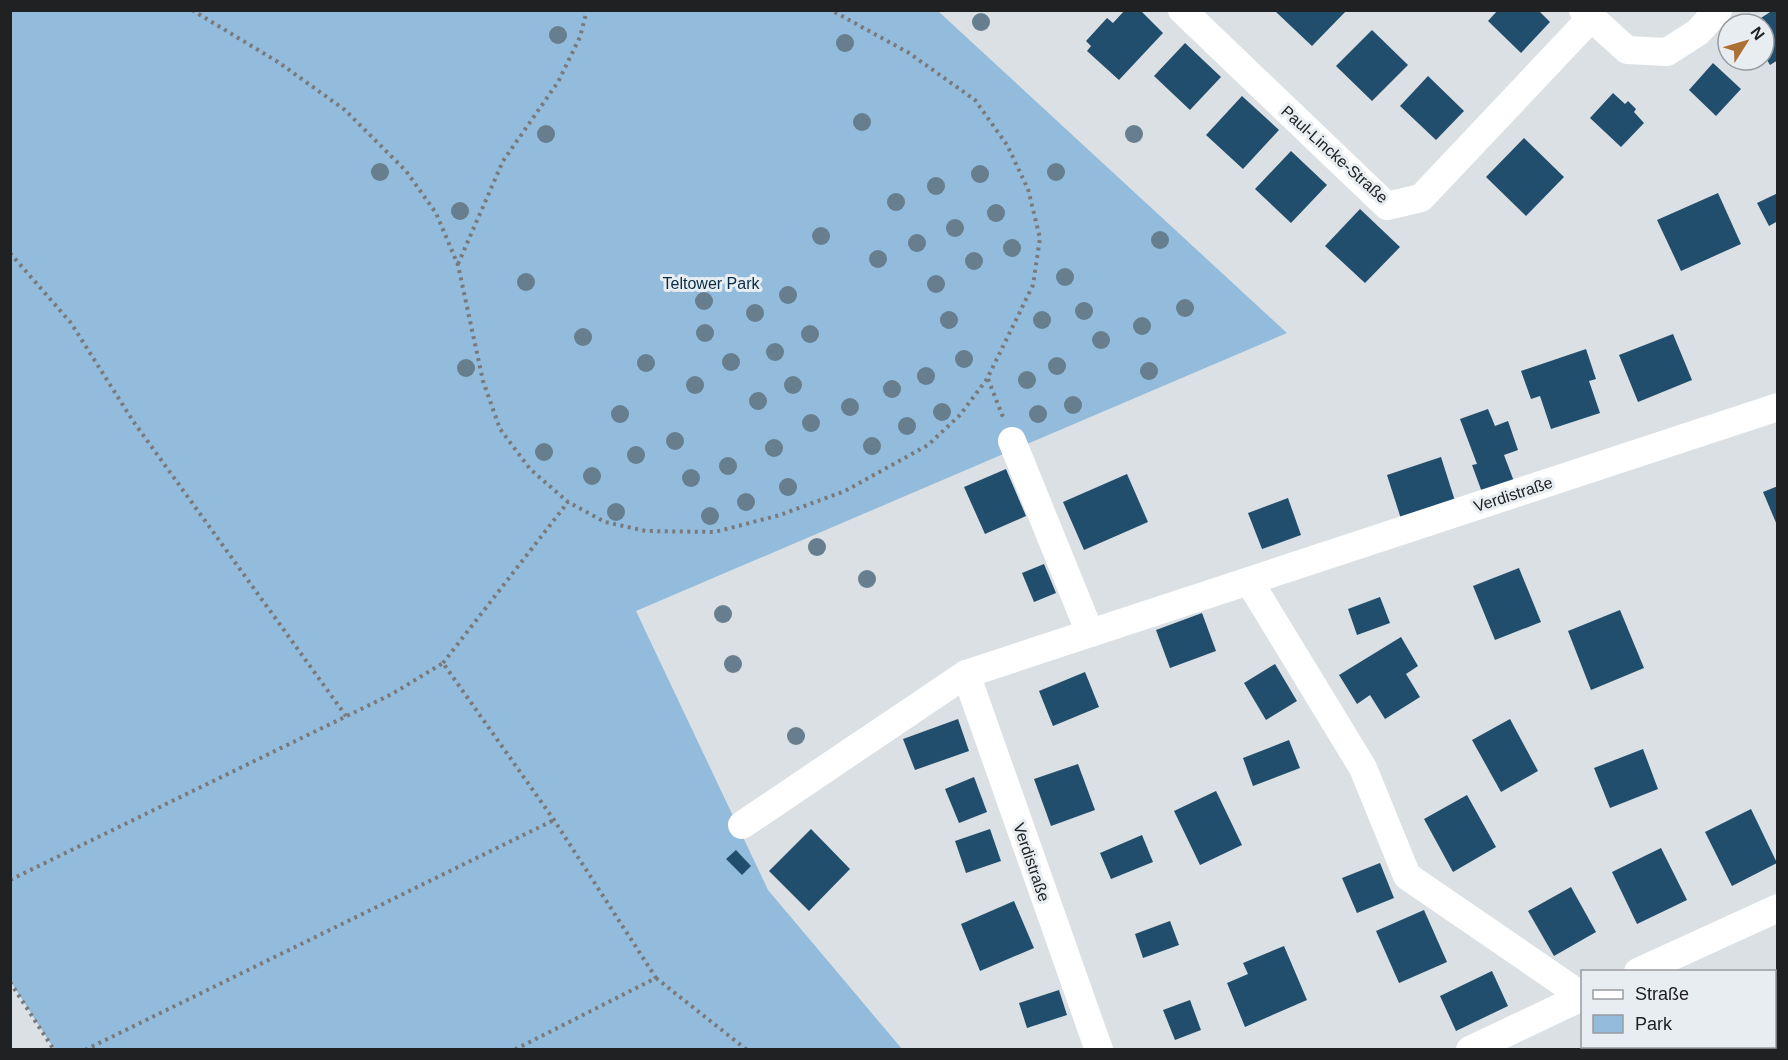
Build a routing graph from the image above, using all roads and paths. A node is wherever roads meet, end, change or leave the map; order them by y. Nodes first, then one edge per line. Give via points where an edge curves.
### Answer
1 (192, 10) edge
2 (587, 10) edge
3 (831, 10) edge
4 (1182, 10) edge
5 (1718, 10) edge
6 (1587, 14) edge
7 (10, 253) edge
8 (458, 265) junction
9 (987, 379) junction
10 (1778, 407) edge
11 (1012, 441) joint
12 (568, 502) junction
13 (1249, 581) junction
14 (1090, 633) junction
15 (443, 663) junction
16 (966, 674) junction
17 (346, 716) junction
18 (554, 820) junction
19 (742, 825) dead end
20 (10, 880) edge
21 (1778, 908) edge
22 (1642, 970) edge
23 (656, 978) junction
24 (10, 982) edge
25 (1581, 995) edge
26 (1581, 996) edge
27 (54, 1050) edge
28 (85, 1050) edge
29 (514, 1050) edge
30 (747, 1050) edge
31 (1099, 1050) edge
32 (1470, 1050) edge

1 - 8 path via 278,62 345,110 406,171 436,213
2 - 8 path via 580,37 558,82 502,161
3 - 9 path via 909,52 975,100 1007,145 1028,189 1040,238 1033,285
4 - 6 street, Paul-Lincke-Straße via 1387,206 1421,198
5 - 6 street via 1698,32 1667,52 1627,50
7 - 17 path via 71,323 134,421
8 - 12 path via 483,381 500,429 530,470
9 - 11 path
9 - 12 path via 960,415 928,446 845,491 780,515 715,532 646,531 605,522
10 - 13 street, Verdistraße
11 - 14 street
12 - 15 path
13 - 14 street, Verdistraße
13 - 25 street via 1363,768 1407,876
14 - 16 street, Verdistraße
15 - 17 path
15 - 18 path
16 - 19 street, Verdistraße
16 - 31 street, Verdistraße
17 - 20 path
18 - 23 path
18 - 28 path
21 - 22 street
23 - 29 path
23 - 30 path
24 - 27 path
26 - 32 street

